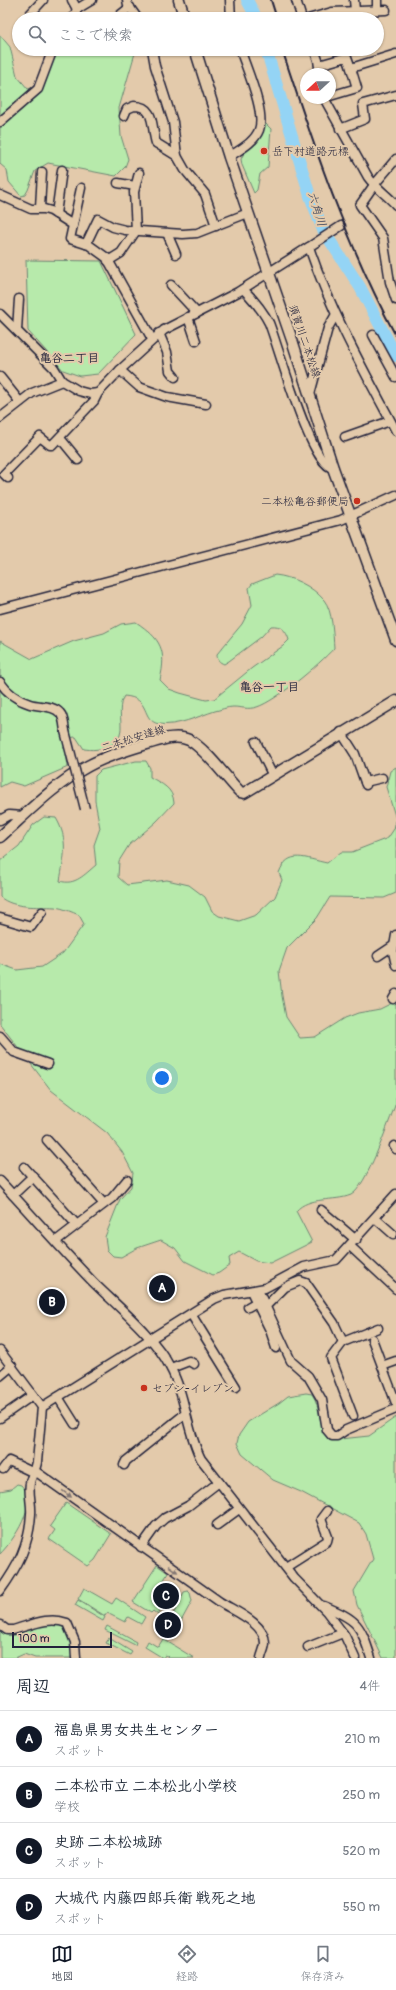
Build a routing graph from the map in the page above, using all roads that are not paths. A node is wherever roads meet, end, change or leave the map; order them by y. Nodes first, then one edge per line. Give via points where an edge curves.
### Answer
1 (43, 0) edge
2 (72, 0) edge
3 (92, 0) edge
4 (179, 0) edge
5 (230, 0) edge
6 (296, 0) edge
7 (354, 0) edge
8 (377, 0) edge
9 (126, 2) edge
10 (77, 9) junction
11 (355, 10) junction
12 (377, 10) junction
13 (386, 10) dead end
14 (32, 12) edge
15 (76, 12) edge
16 (121, 12) edge
17 (133, 12) edge
18 (183, 12) edge
19 (231, 12) edge
20 (300, 12) edge
21 (332, 12) edge
22 (396, 54) edge
23 (50, 56) edge
24 (153, 56) edge
25 (197, 56) edge
26 (242, 56) edge
27 (316, 56) edge
28 (319, 65) junction
29 (319, 68) edge
30 (350, 68) junction
31 (336, 94) edge
32 (396, 95) edge
33 (327, 104) edge
34 (124, 116) dead end
35 (0, 122) edge
36 (340, 129) junction
37 (177, 156) junction
38 (229, 157) junction
39 (396, 159) edge
40 (62, 170) dead end
41 (42, 172) dead end
42 (139, 173) dead end
43 (118, 183) dead end
44 (374, 185) junction
45 (135, 186) junction
46 (80, 188) dead end
47 (0, 195) edge
48 (396, 204) edge
49 (40, 208) junction
50 (248, 213) junction
51 (56, 214) junction
52 (74, 225) junction
53 (216, 226) junction
54 (341, 226) dead end
55 (136, 231) junction
56 (167, 233) junction
57 (86, 244) junction
58 (309, 247) junction
59 (176, 254) dead end
60 (108, 261) junction
61 (269, 274) junction
62 (172, 285) dead end
63 (243, 289) junction
64 (18, 299) dead end
65 (396, 300) edge
66 (197, 313) junction
67 (0, 314) edge
68 (335, 316) junction
69 (188, 317) junction
70 (17, 330) junction
71 (160, 333) junction
72 (374, 335) dead end
73 (152, 340) junction
74 (196, 341) dead end
75 (120, 370) junction
76 (0, 377) edge
77 (175, 377) dead end
78 (396, 378) edge
79 (62, 381) junction
80 (98, 393) junction
81 (310, 394) junction
82 (20, 402) junction
83 (206, 404) dead end
84 (0, 418) edge
85 (390, 421) junction
86 (396, 431) edge
87 (345, 437) dead end
88 (60, 438) junction
89 (78, 460) dead end
90 (333, 468) junction
91 (8, 478) dead end
92 (396, 495) edge
93 (350, 515) junction
94 (0, 609) edge
95 (396, 640) edge
96 (0, 682) edge
97 (396, 701) edge
98 (342, 732) junction
99 (256, 742) dead end
100 (273, 776) junction
101 (382, 778) dead end
102 (85, 809) dead end
103 (23, 816) junction
104 (0, 820) edge
105 (0, 837) edge
106 (42, 912) dead end
107 (0, 918) edge
108 (396, 935) edge
109 (393, 946) junction
110 (378, 956) dead end
111 (396, 965) edge
112 (0, 1036) edge
113 (48, 1064) dead end
114 (48, 1140) dead end
115 (24, 1167) dead end
116 (33, 1176) junction
117 (127, 1180) dead end
118 (0, 1182) edge
119 (396, 1194) edge
120 (13, 1195) junction
121 (104, 1204) junction
122 (321, 1210) dead end
123 (375, 1218) junction
124 (76, 1224) junction
125 (393, 1234) dead end
126 (56, 1240) junction
127 (353, 1243) junction
128 (396, 1289) edge
129 (255, 1290) junction
130 (266, 1306) junction
131 (190, 1314) junction
132 (378, 1328) dead end
133 (149, 1339) junction
134 (372, 1339) dead end
135 (343, 1342) junction
136 (276, 1348) dead end
137 (0, 1351) edge
138 (396, 1361) edge
139 (194, 1364) dead end
140 (12, 1366) junction
141 (382, 1366) junction
142 (171, 1368) junction
143 (0, 1376) edge
144 (236, 1387) dead end
145 (33, 1395) junction
146 (58, 1397) junction
147 (396, 1403) edge
148 (42, 1407) junction
149 (396, 1409) edge
150 (186, 1413) junction
151 (353, 1416) dead end
152 (0, 1418) edge
153 (75, 1424) dead end
154 (124, 1465) dead end
155 (3, 1469) dead end
156 (35, 1471) junction
157 (219, 1482) junction
158 (239, 1509) junction
159 (327, 1510) dead end
160 (218, 1525) dead end
161 (141, 1547) junction
162 (286, 1567) junction
163 (0, 1591) edge
164 (321, 1605) junction
165 (0, 1625) edge
166 (343, 1633) junction
167 (308, 1647) dead end
168 (76, 1658) edge
169 (261, 1658) edge
170 (355, 1658) edge
171 (371, 1658) edge

1 - 14 street
2 - 10 street
3 - 10 street
4 - 18 main road
5 - 19 street
6 - 20 street
7 - 11 street
8 - 12 street
9 - 16 street
9 - 17 street
10 - 15 street
11 - 12 street
11 - 21 street
12 - 13 street
22 - 30 street
23 - 35 street via 38,88
24 - 37 street via 173,122
25 - 38 main road, 須賀川二本松線
26 - 38 street via 261,122 258,132 249,143
27 - 28 street
28 - 29 street
28 - 30 street via 347,57
30 - 31 street via 357,88
32 - 36 street via 362,104 365,119
33 - 36 street
34 - 37 street via 127,109 134,106 147,110 152,119 156,143
36 - 44 street
37 - 53 street via 205,194
38 - 50 main road, 須賀川二本松線
39 - 44 street
40 - 51 street
41 - 49 street
42 - 45 street
43 - 45 street
44 - 48 street
44 - 65 street via 360,205 383,238 390,282
45 - 55 street
46 - 52 street
47 - 49 street via 31,209
49 - 51 street
50 - 53 street
50 - 61 main road, 須賀川二本松線
51 - 52 street
52 - 57 street via 70,239
53 - 56 street via 197,233
54 - 58 street
55 - 56 street
55 - 57 street via 113,227 98,219
55 - 60 street via 120,253
56 - 59 street
57 - 60 street
58 - 61 street
58 - 68 street
60 - 73 street
61 - 63 street
61 - 81 main road, 須賀川二本松線
62 - 66 street
63 - 66 street
63 - 90 street via 268,321 308,434 327,467
64 - 70 street
66 - 69 street
67 - 70 street
68 - 81 street via 328,328
68 - 85 street
69 - 71 street
69 - 74 street
70 - 79 street via 54,368
71 - 73 street
71 - 77 street via 170,370
72 - 78 street
73 - 75 street
75 - 80 street
75 - 83 street via 139,387 167,397
76 - 82 street
79 - 80 street via 79,391
79 - 82 street via 36,390
80 - 88 street via 94,401
81 - 90 main road, 須賀川二本松線
82 - 84 street
85 - 86 street
85 - 87 street
88 - 89 street
88 - 91 street via 50,445 40,437 4,474
90 - 93 main road, 須賀川二本松線
92 - 93 street
93 - 94 street via 308,529
93 - 95 main road, 須賀川二本松線
96 - 102 street, bridge via 13,697 30,704 52,708 62,716
97 - 98 main road, 二本松安達線
98 - 100 main road, 二本松安達線
98 - 101 street via 355,754 365,784
99 - 100 street
100 - 103 main road, 二本松安達線 via 247,792 240,792 192,743 182,738 170,738 132,748 87,766 54,789
103 - 104 street via 9,816
103 - 105 main road, 二本松安達線
106 - 107 street via 31,926
108 - 109 street
109 - 110 street
109 - 111 street
112 - 113 street via 14,1052
114 - 121 street
115 - 116 street
116 - 120 street
116 - 124 street
117 - 121 street
118 - 120 street
119 - 123 street
120 - 126 street
121 - 124 street
122 - 127 street
123 - 125 street
123 - 127 street
124 - 126 street
126 - 133 street
127 - 128 street
127 - 129 street via 336,1260 304,1267
129 - 130 street
129 - 131 street via 219,1297
129 - 136 street via 252,1305 270,1330
130 - 135 street via 285,1287 295,1282 303,1282 334,1323
130 - 149 street via 291,1361 308,1376 322,1400 327,1430 332,1436
131 - 133 street
131 - 144 street
132 - 135 street
133 - 142 street
133 - 146 street
134 - 141 street
135 - 151 street via 331,1358
137 - 140 street
138 - 141 street
139 - 142 street via 189,1361
140 - 143 street
140 - 145 street
141 - 147 street
142 - 150 street
145 - 148 street
145 - 152 street
146 - 148 street
146 - 153 street
148 - 156 street
150 - 154 street
150 - 157 street via 198,1452
155 - 156 street via 9,1461 30,1472
156 -> 161 street
156 - 163 street via 30,1483 31,1514 26,1544 16,1568
157 - 158 street
157 - 161 street via 188,1506 165,1518
158 - 160 street
158 - 162 street
159 - 162 street via 321,1519 328,1537 327,1541
161 -> 169 street via 260,1629 265,1642
162 - 164 street
164 - 166 street
164 - 171 street via 356,1623 364,1635
165 - 168 street via 7,1630 13,1630 49,1620 67,1623 76,1642
166 - 167 street
166 - 170 street

